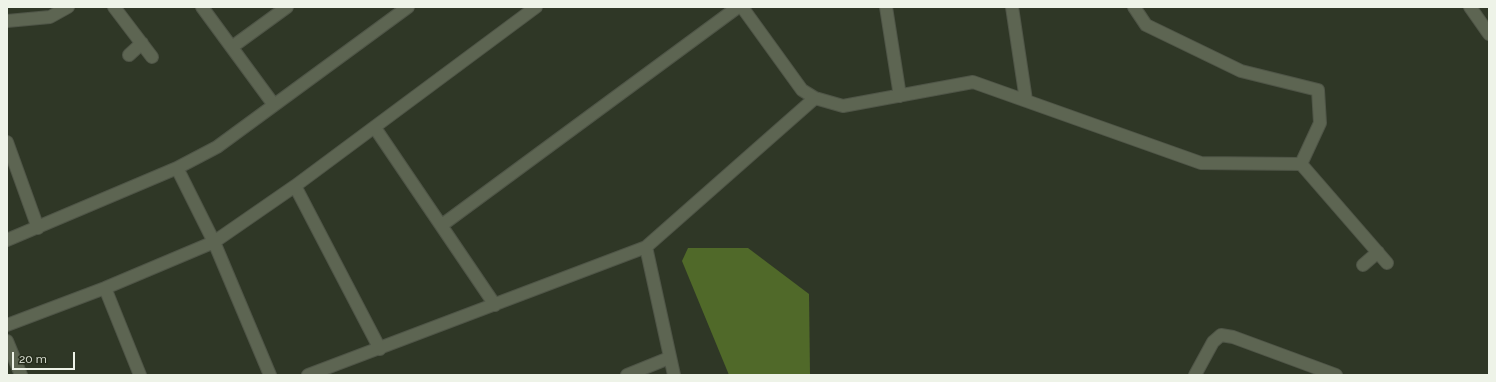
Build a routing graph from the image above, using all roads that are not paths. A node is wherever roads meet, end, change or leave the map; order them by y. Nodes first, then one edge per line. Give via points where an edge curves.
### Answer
1 (68, 7) edge
2 (114, 7) edge
3 (202, 7) edge
4 (287, 7) edge
5 (408, 7) edge
6 (536, 7) edge
7 (738, 7) edge
8 (742, 7) edge
9 (886, 7) edge
10 (1012, 7) edge
11 (1134, 7) edge
12 (1470, 7) edge
13 (7, 21) edge
14 (1489, 34) edge
15 (142, 43) junction
16 (232, 47) junction
17 (129, 54) dead end
18 (152, 57) dead end
19 (900, 96) junction
20 (815, 98) junction
21 (1026, 100) junction
22 (274, 105) junction
23 (375, 128) junction
24 (7, 142) edge
25 (1300, 164) junction
26 (177, 168) junction
27 (295, 186) junction
28 (442, 225) junction
29 (38, 228) junction
30 (7, 240) edge
31 (214, 242) junction
32 (646, 247) junction
33 (1378, 252) junction
34 (1387, 263) dead end
35 (1363, 265) dead end
36 (105, 288) junction
37 (494, 305) junction
38 (7, 325) edge
39 (7, 341) edge
40 (380, 349) junction
41 (669, 358) junction
42 (21, 375) edge
43 (140, 375) edge
44 (270, 375) edge
45 (308, 375) edge
46 (627, 375) edge
47 (674, 375) edge
48 (1195, 375) edge
49 (1336, 375) edge

1 - 13 street via 50,17
2 - 15 street
3 - 16 street
4 - 16 street
5 - 22 street
6 - 23 street
7 - 28 street
8 - 20 street via 802,90
9 - 19 street
10 - 21 street
11 - 25 street via 1146,25 1240,71 1318,90 1320,123
12 - 14 street
15 - 17 street
15 - 18 street
16 - 22 street
19 - 20 street via 843,106
19 - 21 street via 973,82
20 - 32 street
21 - 25 street via 1201,163
22 - 26 street via 217,147
23 - 27 street
23 - 28 street
24 - 29 street
25 - 33 street
26 - 29 street
26 - 31 street
27 - 31 street
27 - 40 street
28 - 37 street
29 - 30 street
31 - 36 street
31 - 44 street
32 - 37 street
32 - 41 street
33 - 34 street
33 - 35 street
36 - 38 street
36 - 43 street
37 - 40 street
39 - 42 street
40 - 45 street
41 - 46 street
41 - 47 street
48 - 49 street via 1212,342 1221,335 1233,337

